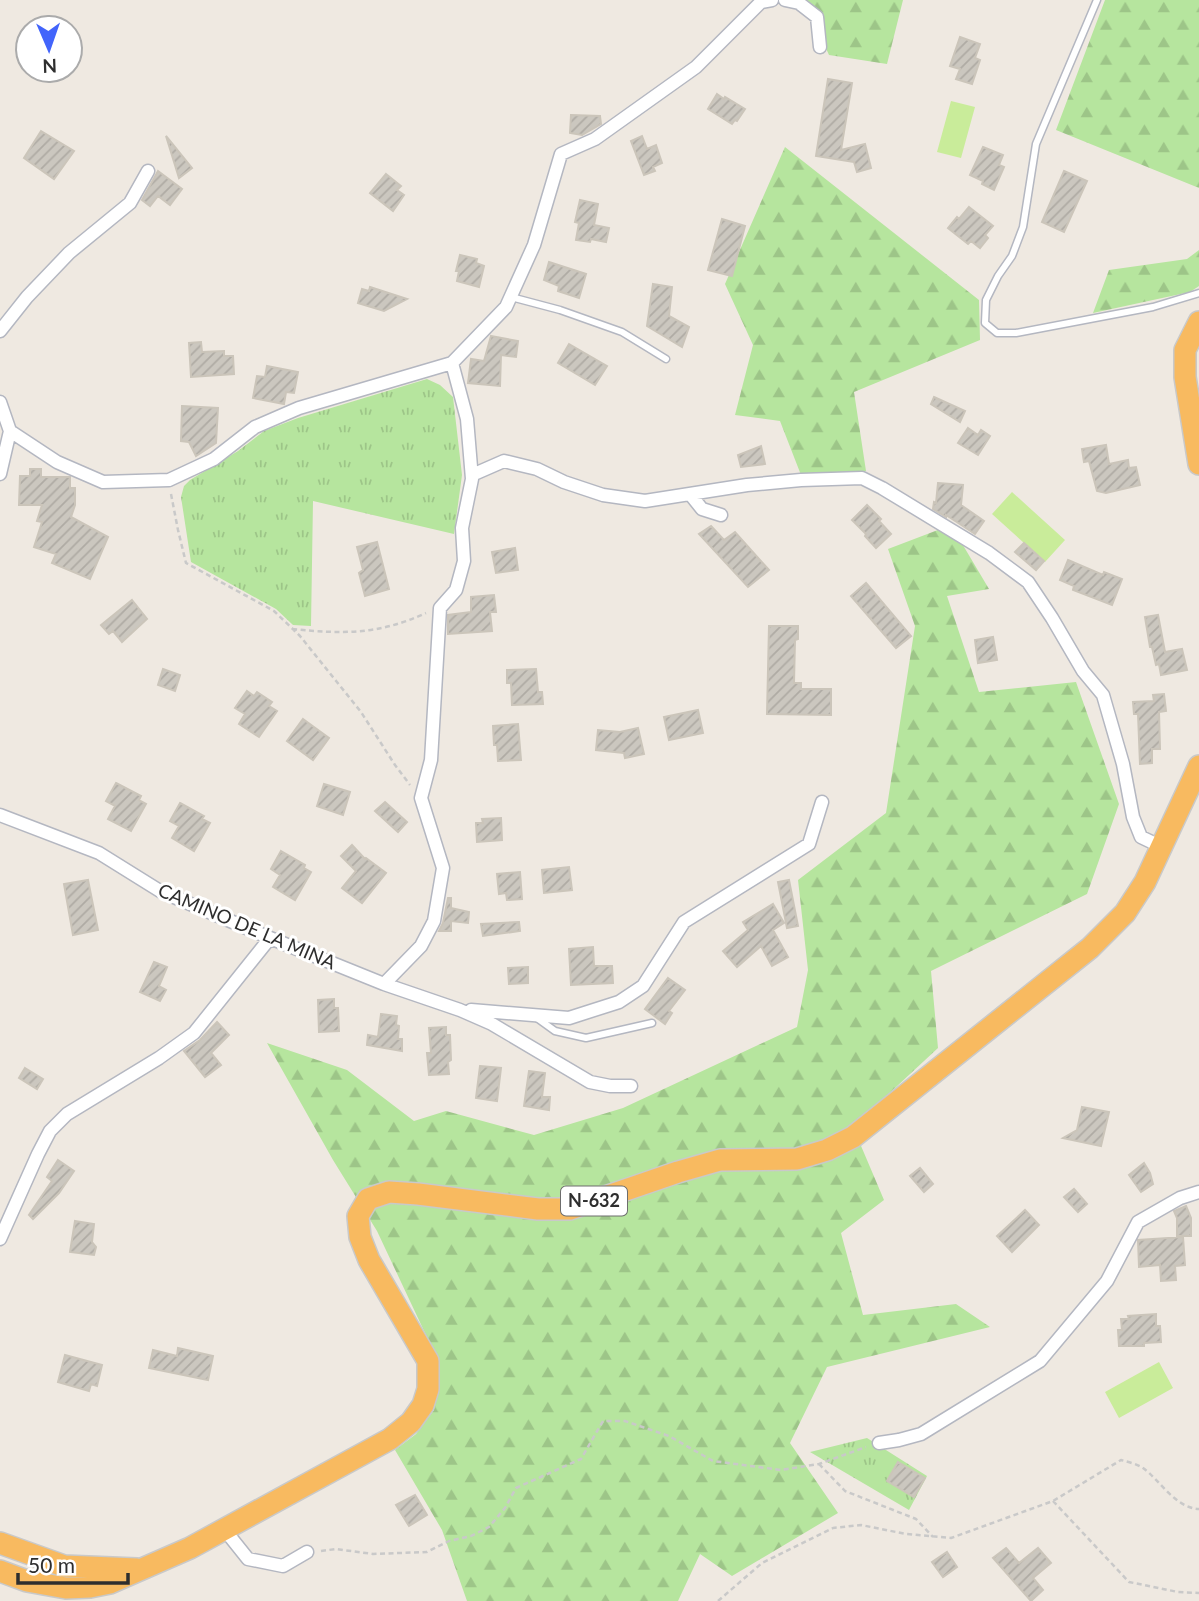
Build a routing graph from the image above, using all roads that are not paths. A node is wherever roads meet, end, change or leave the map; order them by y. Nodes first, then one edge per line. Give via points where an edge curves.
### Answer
1 (772, 0) edge
2 (785, 0) edge
3 (1097, 0) edge
4 (820, 47) dead end
5 (149, 171) dead end
6 (1199, 293) edge
7 (511, 297) junction
8 (1199, 322) edge
9 (0, 331) edge
10 (666, 359) dead end
11 (452, 363) junction
12 (0, 402) edge
13 (10, 431) junction
14 (1199, 464) edge
15 (0, 474) edge
16 (472, 475) junction
17 (691, 494) junction
18 (721, 515) dead end
19 (1199, 766) edge
20 (822, 802) dead end
21 (0, 815) edge
22 (1161, 847) junction
23 (270, 938) junction
24 (384, 984) junction
25 (460, 1010) junction
26 (532, 1015) junction
27 (652, 1023) dead end
28 (631, 1086) dead end
29 (1199, 1192) edge
30 (0, 1238) edge
31 (879, 1443) road end
32 (224, 1529) junction
33 (0, 1543) edge
34 (307, 1552) road end
35 (0, 1556) edge
36 (64, 1566) junction
37 (139, 1569) junction
38 (0, 1571) edge
39 (27, 1581) junction
40 (0, 1586) edge

1 - 7 street via 761,2 696,67 595,139 561,154 534,245
2 - 4 street via 799,3 817,17
3 - 6 lane via 1037,144 1023,227 986,300 985,323 997,333 1016,333 1153,307
5 - 9 street via 130,203 69,253
7 - 10 lane via 622,332
7 - 11 street
8 - 14 highway via 1185,350
11 - 13 street via 299,408 255,427 214,459 169,480 103,482 57,462
11 - 16 street via 467,419
12 - 13 street
13 - 15 street
16 - 17 street via 505,461 603,495 645,501
16 - 24 street via 463,528 464,561 456,590 440,608 431,760 421,798 443,868 434,921 421,946
17 - 18 street via 702,509
17 - 22 street via 747,485 862,478 989,553 1028,582 1102,695 1133,817 1141,837
19 - 22 highway, N-632
20 - 26 street via 809,844 684,922 643,986 619,1002 569,1018
21 - 23 street, CAMINO DE LA MINA via 99,853 160,891
22 - 32 highway, N-632 via 1125,913 1090,948 853,1138 827,1150 797,1159 720,1160 570,1209 390,1192 368,1199 358,1216 360,1237 428,1361 423,1405 390,1439
23 - 24 street, CAMINO DE LA MINA
23 - 30 street via 194,1033 67,1114 50,1131
24 - 25 street, CAMINO DE LA MINA
25 - 26 street
25 - 28 street via 590,1082
26 - 27 lane via 555,1031 586,1038
29 - 31 street via 1138,1222 1107,1281 1040,1361 921,1434
32 - 34 street via 248,1559 283,1566
32 - 37 highway, N-632
33 - 36 highway, N-632
35 - 36 highway
36 - 37 highway, N-632
37 - 39 highway, N-632 via 90,1587
38 - 39 highway, N-632
39 - 40 highway

